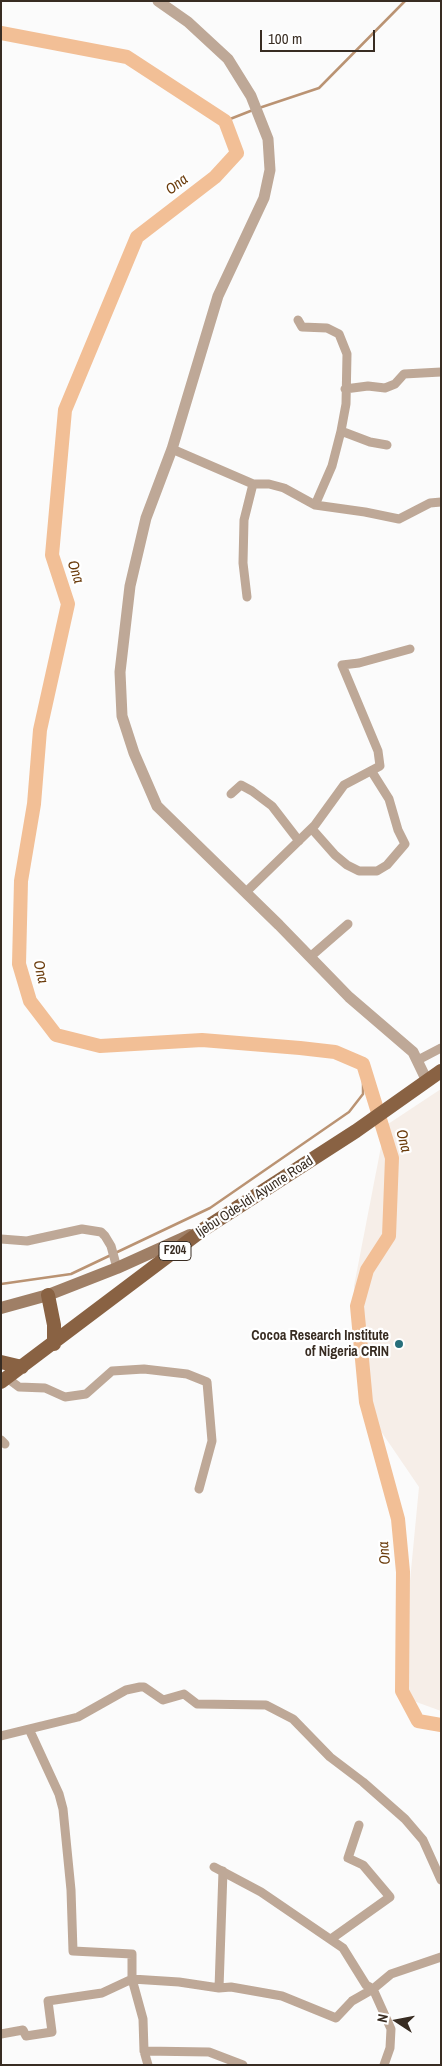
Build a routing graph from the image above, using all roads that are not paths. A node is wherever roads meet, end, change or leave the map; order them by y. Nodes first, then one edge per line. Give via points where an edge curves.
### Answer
1 (158, 1) edge
2 (298, 320) dead end
3 (441, 372) edge
4 (345, 389) junction
5 (341, 430) junction
6 (387, 445) dead end
7 (172, 449) junction
8 (253, 484) junction
9 (441, 502) edge
10 (315, 505) junction
11 (247, 597) dead end
12 (410, 649) dead end
13 (372, 772) junction
14 (231, 794) dead end
15 (312, 829) junction
16 (299, 841) junction
17 (246, 892) junction
18 (348, 924) dead end
19 (310, 957) junction
20 (441, 1048) edge
21 (418, 1060) junction
22 (441, 1071) edge
23 (427, 1081) junction
24 (204, 1229) junction
25 (1, 1239) edge
26 (116, 1263) junction
27 (48, 1295) junction
28 (1, 1308) edge
29 (54, 1344) junction
30 (1, 1362) edge
31 (22, 1367) junction
32 (4, 1380) edge
33 (199, 1489) dead end
34 (29, 1729) junction
35 (1, 1736) edge
36 (359, 1825) dead end
37 (214, 1867) dead end
38 (223, 1872) junction
39 (441, 1880) edge
40 (331, 1939) junction
41 (441, 1957) edge
42 (132, 1979) junction
43 (219, 1988) junction
44 (373, 1989) junction
45 (1, 2034) edge
46 (144, 2051) junction
47 (148, 2065) edge
48 (243, 2065) edge
49 (384, 2065) edge

1 - 7 street via 188,22 228,59 251,96 268,139 270,170 264,198 218,296
2 - 4 street via 302,327 327,328 339,334 346,354
3 - 4 street via 404,374 396,384 385,388
4 - 5 street
5 - 6 street
5 - 10 street via 332,466
7 - 8 street
7 - 17 street via 146,518 130,586 120,672 122,716 157,806
8 - 10 street via 284,488
8 - 11 street via 244,520
9 - 10 street via 430,503 399,519
12 - 13 street via 342,665 378,752 380,766
13 - 15 street via 344,785
13 - 15 street via 389,800 405,844 387,865 378,871 359,871 335,855
14 - 16 street via 240,785 252,791 272,806
15 - 16 street
16 - 17 street
17 - 19 street
18 - 19 street
19 - 21 street via 349,998
20 - 21 street
21 - 23 street
22 - 23 main road, Ijebu Ode-Idi Ayunre Road / F204
23 - 24 main road, Ijebu Ode-Idi Ayunre Road / F204
24 - 26 main road
24 - 29 main road, Ijebu Ode-Idi Ayunre Road / F204
25 - 26 street via 27,1241 82,1229 100,1232 111,1246
26 - 27 main road
27 - 28 main road
27 - 29 main road
29 - 31 main road, Ijebu Ode-Idi Ayunre Road / F204
30 - 31 main road
31 - 32 main road, Ijebu Ode-Idi Ayunre Road / F204
32 - 33 street via 19,1387 45,1388 65,1397 86,1394 112,1371 144,1369 187,1374 207,1382 212,1441
34 - 35 street
34 - 39 street via 78,1716 126,1690 140,1687 163,1700 184,1694 196,1704 266,1706 293,1719 330,1757 405,1819 424,1840
34 - 42 street via 63,1809 73,1951 132,1954
36 - 40 street via 348,1858 363,1865 390,1897
37 - 38 street
38 - 40 street via 261,1892
38 - 43 street
40 - 44 street via 343,1948 366,1985
41 - 44 street via 392,1974
42 - 43 street
42 - 45 street via 102,1993 48,2001 52,2032 26,2036 23,2030
42 - 46 street via 143,2019
43 - 44 street via 231,1987 282,1996 336,2018 352,2001
44 - 49 street via 391,2029 390,2048
46 - 47 street
46 - 48 street via 209,2052

